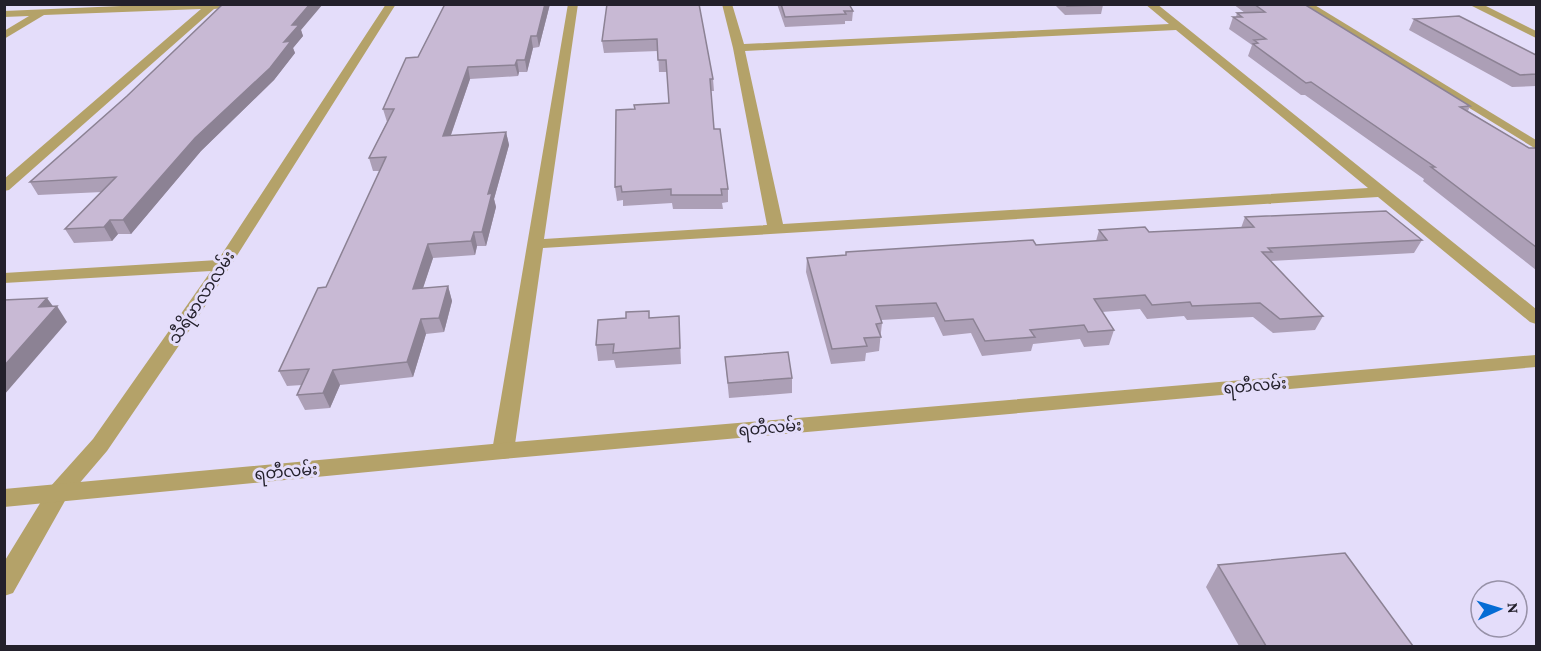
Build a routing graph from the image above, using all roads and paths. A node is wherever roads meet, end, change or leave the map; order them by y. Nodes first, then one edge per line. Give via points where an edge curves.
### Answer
1 (257, 4) edge
2 (391, 4) edge
3 (573, 4) edge
4 (727, 4) edge
5 (1150, 4) edge
6 (1305, 4) edge
7 (1473, 4) edge
8 (211, 6) junction
9 (42, 12) junction
10 (4, 14) edge
11 (1178, 27) junction
12 (1536, 35) edge
13 (4, 36) edge
14 (739, 48) junction
15 (1536, 145) edge
16 (4, 187) edge
17 (1382, 192) junction
18 (776, 229) junction
19 (536, 244) junction
20 (223, 266) junction
21 (4, 278) edge
22 (1536, 318) edge
23 (1536, 361) edge
24 (503, 451) junction
25 (58, 493) junction
26 (4, 498) edge
27 (4, 585) edge

1 - 8 street
2 - 20 street, သီရိမာလာလမ်း
3 - 19 street
4 - 14 street
5 - 11 street
6 - 15 street
7 - 12 street
8 - 9 street
8 - 16 street
9 - 10 street
9 - 13 street
11 - 14 street
11 - 17 street
14 - 18 street
17 - 18 street
17 - 22 street
18 - 19 street
19 - 24 street
20 - 21 street
20 - 25 street, သီရိမာလာလမ်း via 100,445
23 - 24 street, ရတီလမ်း
24 - 25 street, ရတီလမ်း
25 - 26 street, ရတီလမ်း
25 - 27 street, သီရိမာလာလမ်း

